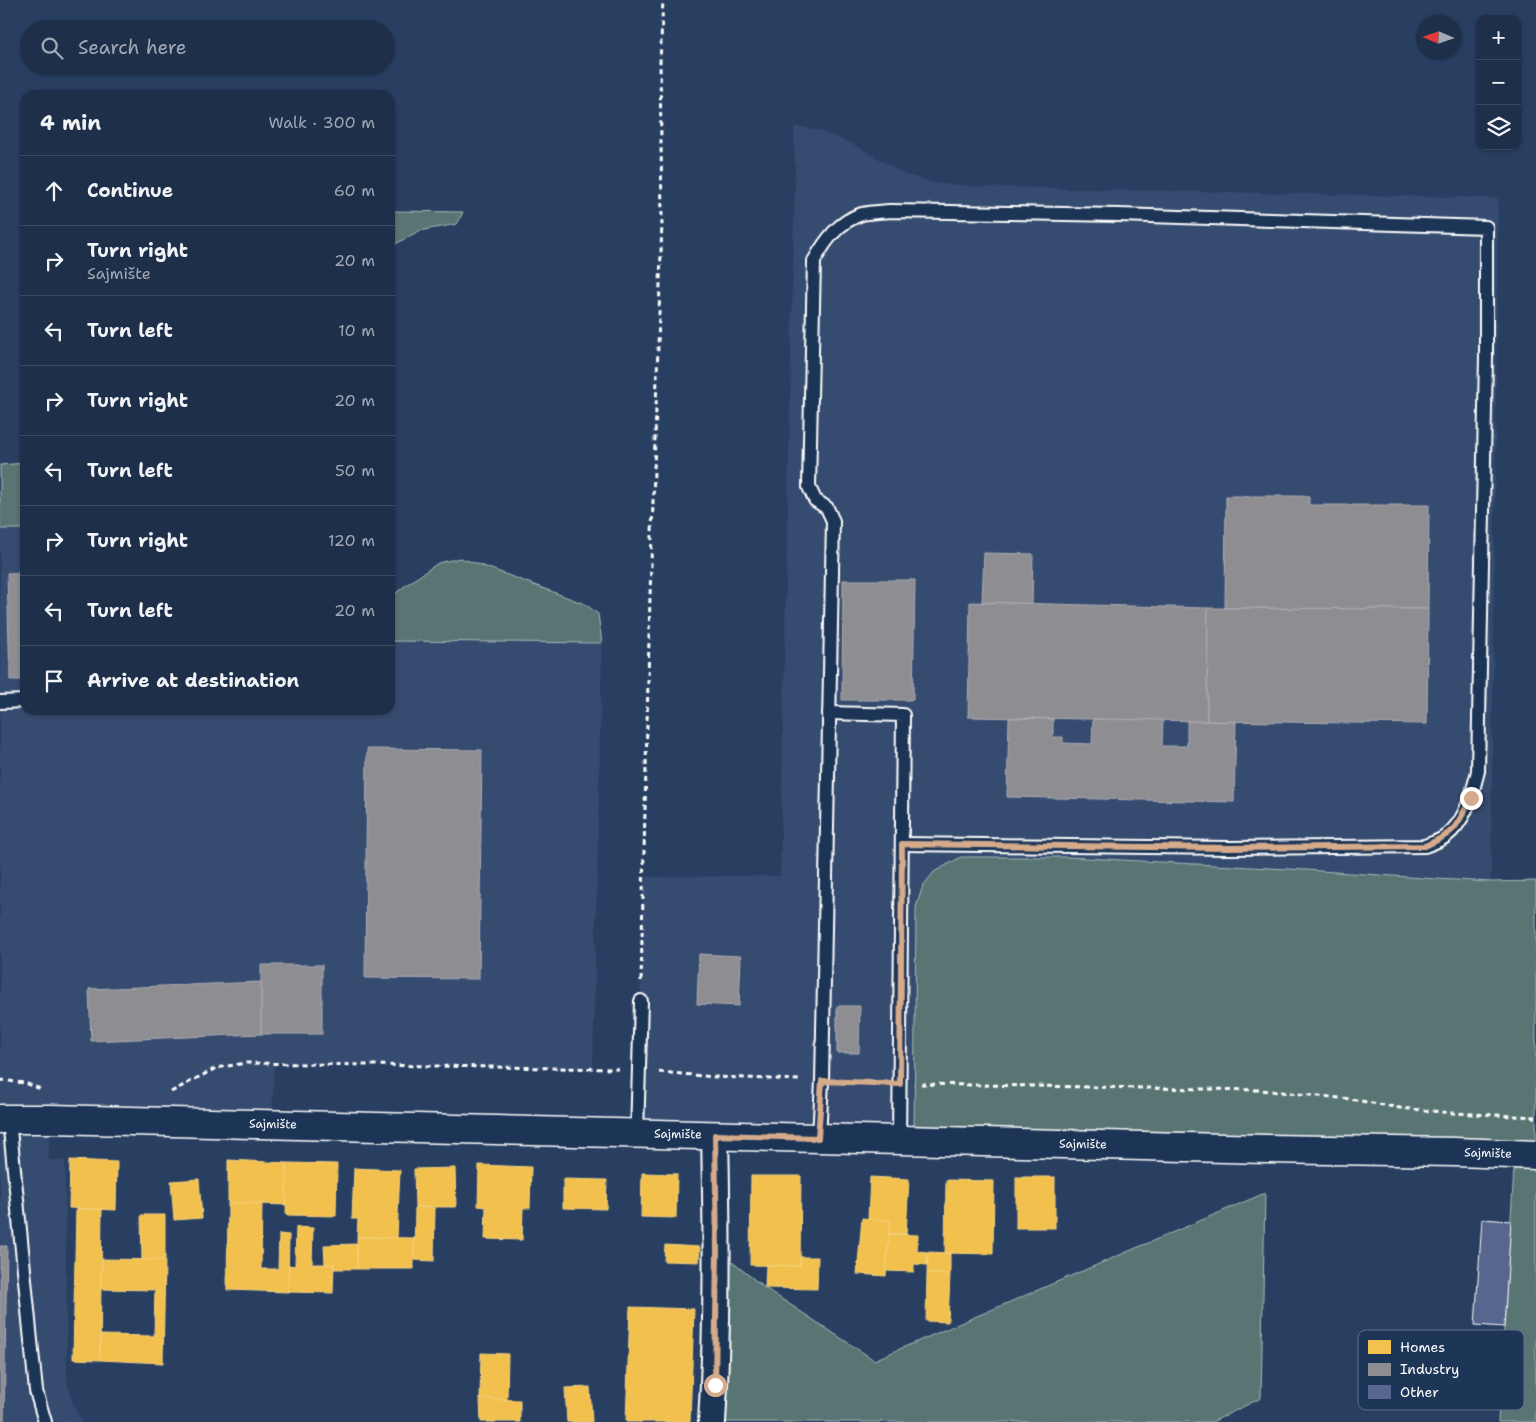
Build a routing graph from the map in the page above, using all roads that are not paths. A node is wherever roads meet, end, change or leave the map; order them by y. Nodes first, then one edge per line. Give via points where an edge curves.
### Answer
1 (20, 701) edge
2 (0, 702) edge
3 (830, 713) junction
4 (902, 844) junction
5 (640, 1001) road end
6 (5, 1119) edge
7 (637, 1133) junction
8 (715, 1135) junction
9 (818, 1138) junction
10 (899, 1140) junction
11 (1536, 1155) edge
12 (45, 1422) edge
13 (712, 1422) edge

1 - 2 lane
3 - 4 lane via 903,715
3 - 4 lane via 833,521 827,508 815,500 809,487 814,261 824,243 843,223 862,214 890,211 1119,215 1486,228 1478,771 1471,798 1458,824 1445,837 1425,846 1229,848
3 - 9 lane
4 - 10 lane
5 - 7 lane
6 - 7 main road, Sajmište
6 - 12 lane via 36,1391
7 - 8 main road, Sajmište
8 - 9 main road, Sajmište
8 - 13 street via 717,1250
9 - 10 main road, Sajmište
10 - 11 main road, Sajmište

